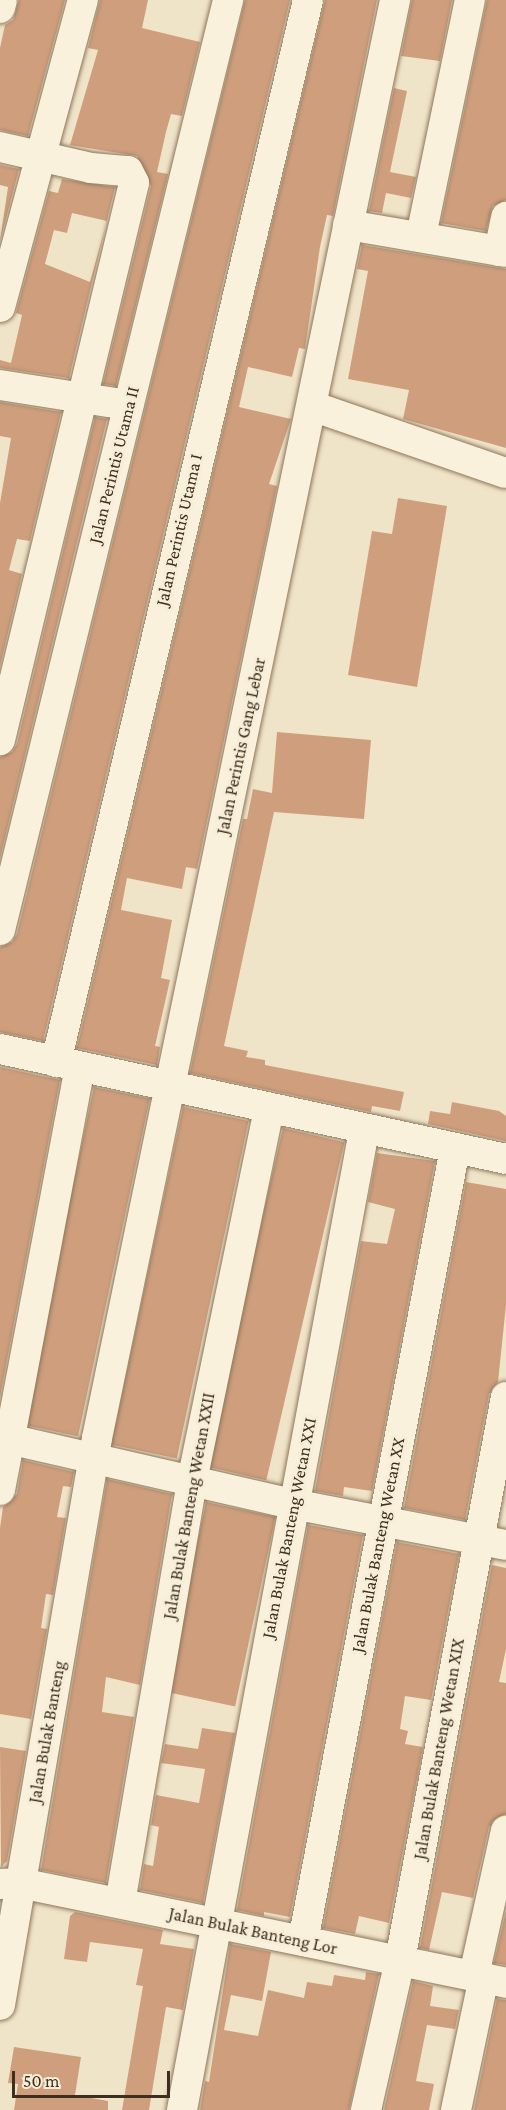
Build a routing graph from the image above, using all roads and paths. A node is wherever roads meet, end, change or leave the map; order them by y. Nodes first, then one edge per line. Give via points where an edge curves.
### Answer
1 (2, 0) edge
2 (83, 0) edge
3 (228, 0) edge
4 (308, 0) edge
5 (395, 0) edge
6 (470, 0) edge
7 (0, 8) edge
8 (0, 147) edge
9 (39, 154) junction
10 (506, 217) edge
11 (348, 225) junction
12 (421, 236) junction
13 (502, 252) edge
14 (0, 307) edge
15 (0, 385) edge
16 (83, 400) junction
17 (128, 405) junction
18 (312, 406) junction
19 (506, 472) edge
20 (0, 740) edge
21 (0, 930) edge
22 (0, 1049) edge
23 (68, 1064) junction
24 (172, 1087) junction
25 (270, 1110) junction
26 (363, 1131) junction
27 (455, 1149) junction
28 (506, 1159) edge
29 (506, 1397) edge
30 (5, 1439) edge
31 (96, 1450) junction
32 (192, 1481) junction
33 (0, 1490) edge
34 (293, 1504) junction
35 (383, 1521) junction
36 (492, 1542) edge
37 (506, 1832) edge
38 (10, 1884) edge
39 (120, 1903) junction
40 (215, 1924) junction
41 (303, 1941) junction
42 (400, 1960) junction
43 (488, 1978) edge
44 (0, 2005) edge
45 (182, 2110) edge
46 (366, 2110) edge
47 (456, 2110) edge

1 - 7 street
2 - 9 street
3 - 17 street, Jalan Perintis Utama II
4 - 23 street, Jalan Perintis Utama I
5 - 11 street, Jalan Perintis Gang Lebar
6 - 12 street
8 - 9 street
9 - 14 street
9 - 16 street via 134,174
10 - 13 street
11 - 12 street
11 - 18 street, Jalan Perintis Gang Lebar
12 - 13 street
15 - 16 street
16 - 17 street
16 - 20 street
17 - 21 street, Jalan Perintis Utama II
18 - 19 street
18 - 24 street, Jalan Perintis Gang Lebar
22 - 23 street
23 - 24 street
23 - 30 street, Jalan Perintis Utama I
24 - 25 street
24 - 31 street, Jalan Perintis Gang Lebar
25 - 26 street
25 - 32 street, Jalan Bulak Banteng Wetan XXII
26 - 27 street
26 - 34 street, Jalan Bulak Banteng Wetan XXI
27 - 28 street
27 - 35 street, Jalan Bulak Banteng Wetan XX
29 - 36 street, Jalan Bulak Banteng Wetan XIX
30 - 31 street
30 - 33 street, Jalan Perintis Utama I
31 - 32 street
31 - 38 street, Jalan Bulak Banteng
32 - 34 street
32 - 39 street, Jalan Bulak Banteng Wetan XXII
34 - 35 street
34 - 40 street, Jalan Bulak Banteng Wetan XXI
35 - 36 street
35 - 41 street, Jalan Bulak Banteng Wetan XX
36 - 42 street, Jalan Bulak Banteng Wetan XIX
37 - 43 street
38 - 39 street, Jalan Bulak Banteng Lor
38 - 44 street, Jalan Bulak Banteng
39 - 40 street, Jalan Bulak Banteng Lor
40 - 41 street, Jalan Bulak Banteng Lor
40 - 45 street, Jalan Bulak Banteng Wetan XXI
41 - 42 street, Jalan Bulak Banteng Lor
42 - 43 street, Jalan Bulak Banteng Lor
42 - 46 street, Jalan Bulak Banteng Wetan XIX
43 - 47 street

